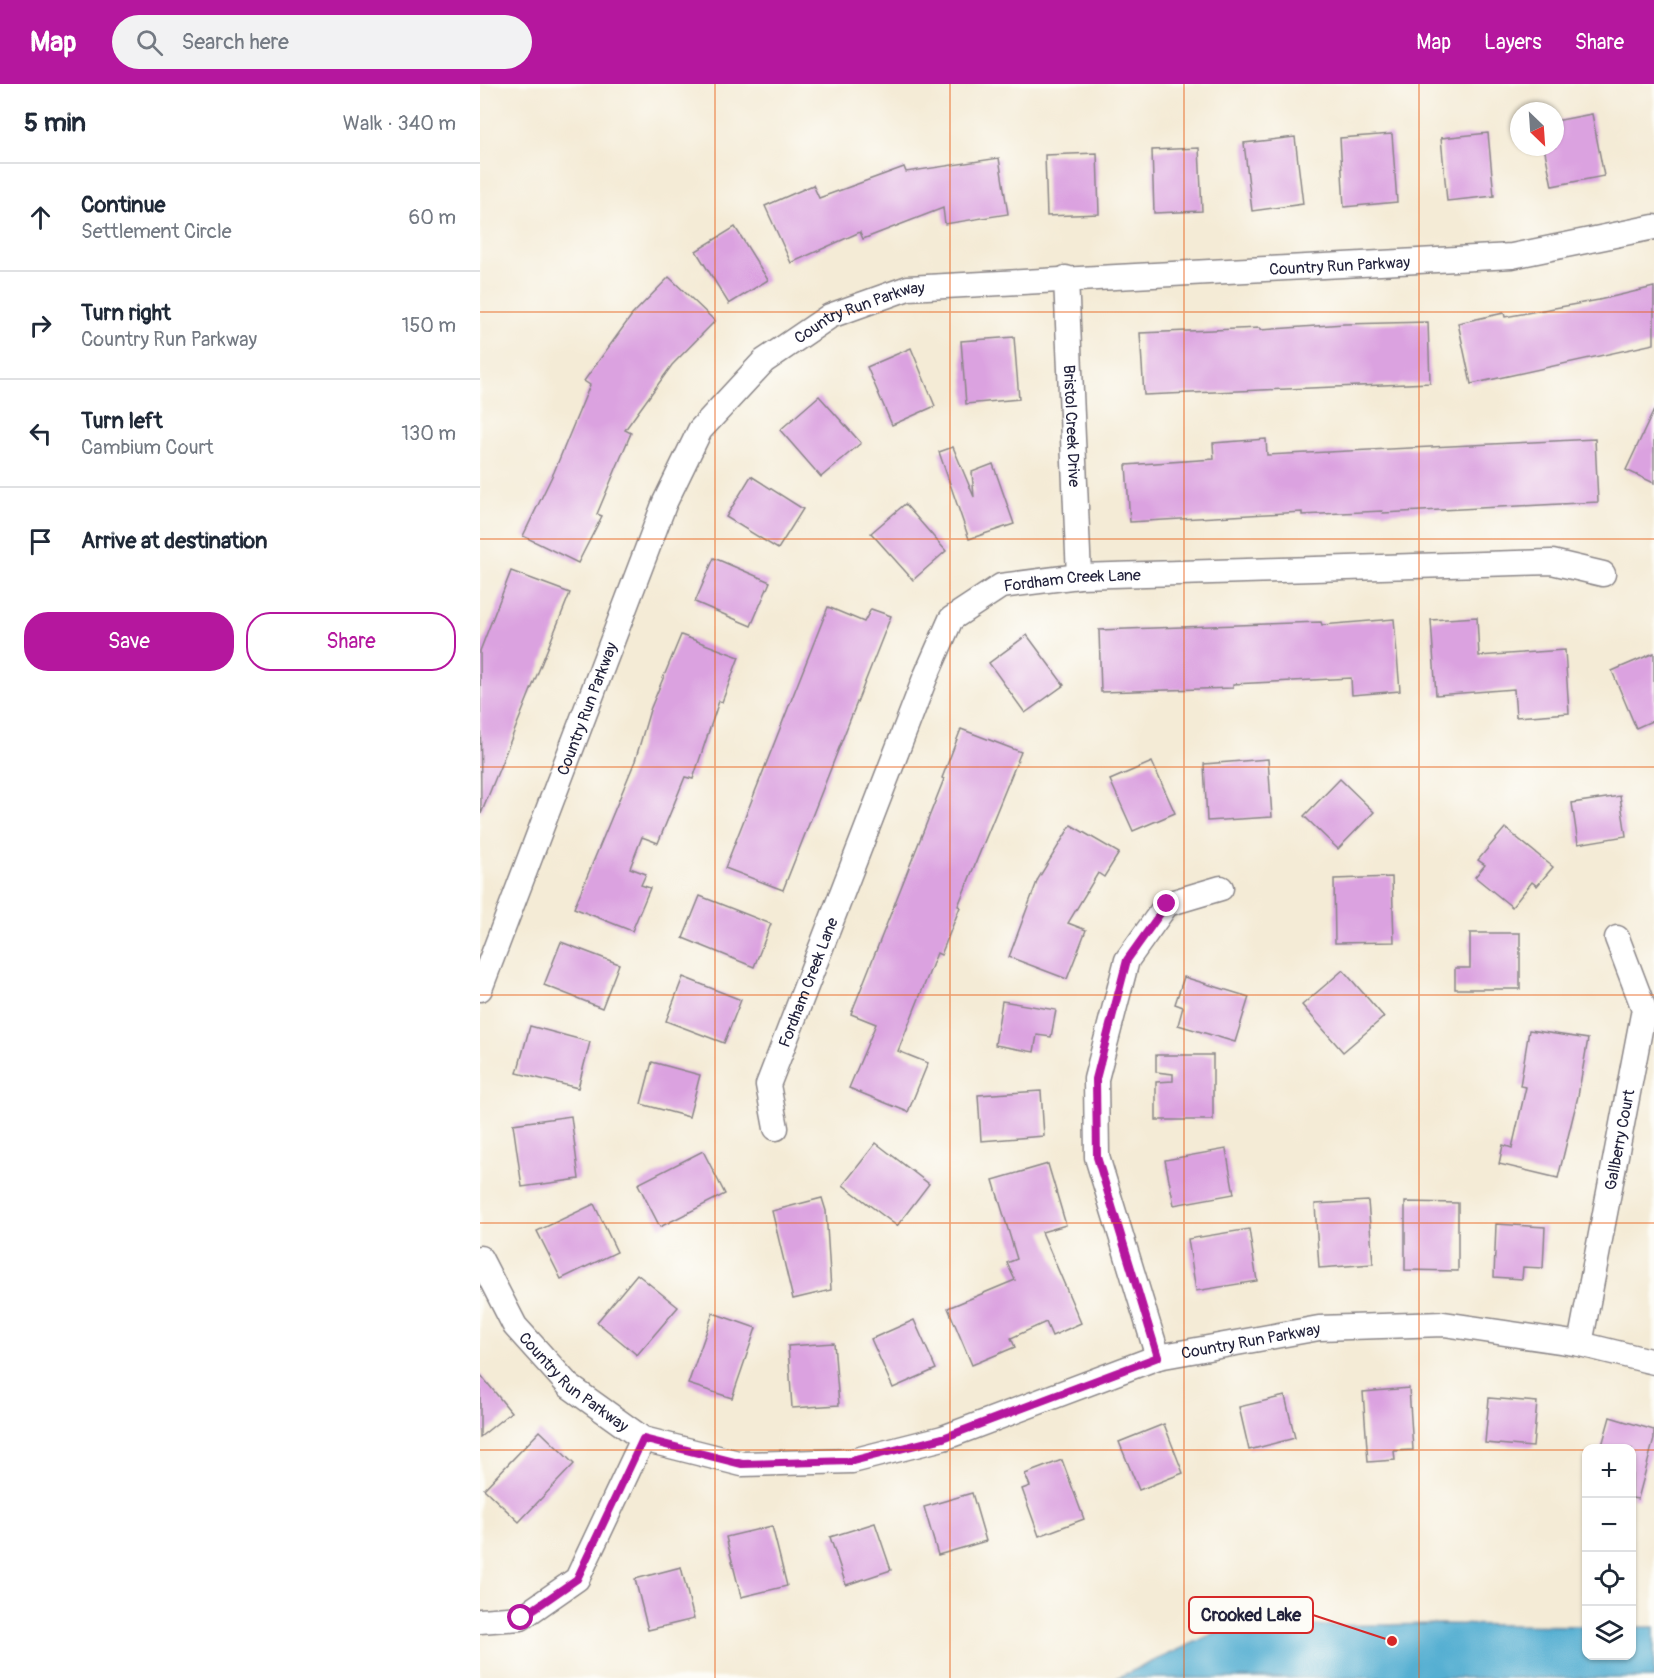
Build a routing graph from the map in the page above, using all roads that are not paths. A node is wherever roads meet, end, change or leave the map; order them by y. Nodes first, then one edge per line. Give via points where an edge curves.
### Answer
1 (1654, 227) edge
2 (1066, 278) junction
3 (1603, 574) dead end
4 (1079, 576) junction
5 (1221, 888) dead end
6 (1617, 938) dead end
7 (480, 989) edge
8 (776, 1128) dead end
9 (480, 1258) edge
10 (1580, 1344) junction
11 (1158, 1357) junction
12 (1654, 1362) edge
13 (643, 1439) junction
14 (480, 1621) edge

1 - 2 street, Country Run Parkway via 1512,256
2 - 4 street, Bristol Creek Drive
2 - 7 street, Country Run Parkway via 908,288 830,316 764,361 700,430 665,502
3 - 4 street, Fordham Creek Lane via 1552,562
4 - 8 street, Fordham Creek Lane via 1000,586 951,619 768,1085
5 - 11 street via 1167,904 1127,960 1096,1079 1097,1157
6 - 10 street, Gallberry Court via 1644,1008
9 - 13 street, Country Run Parkway via 514,1326 569,1386
10 - 11 street, Country Run Parkway via 1444,1324 1319,1328
10 - 12 street, Country Run Parkway
11 - 13 street, Country Run Parkway via 943,1438 852,1461 742,1464
13 - 14 street via 577,1579 521,1618

